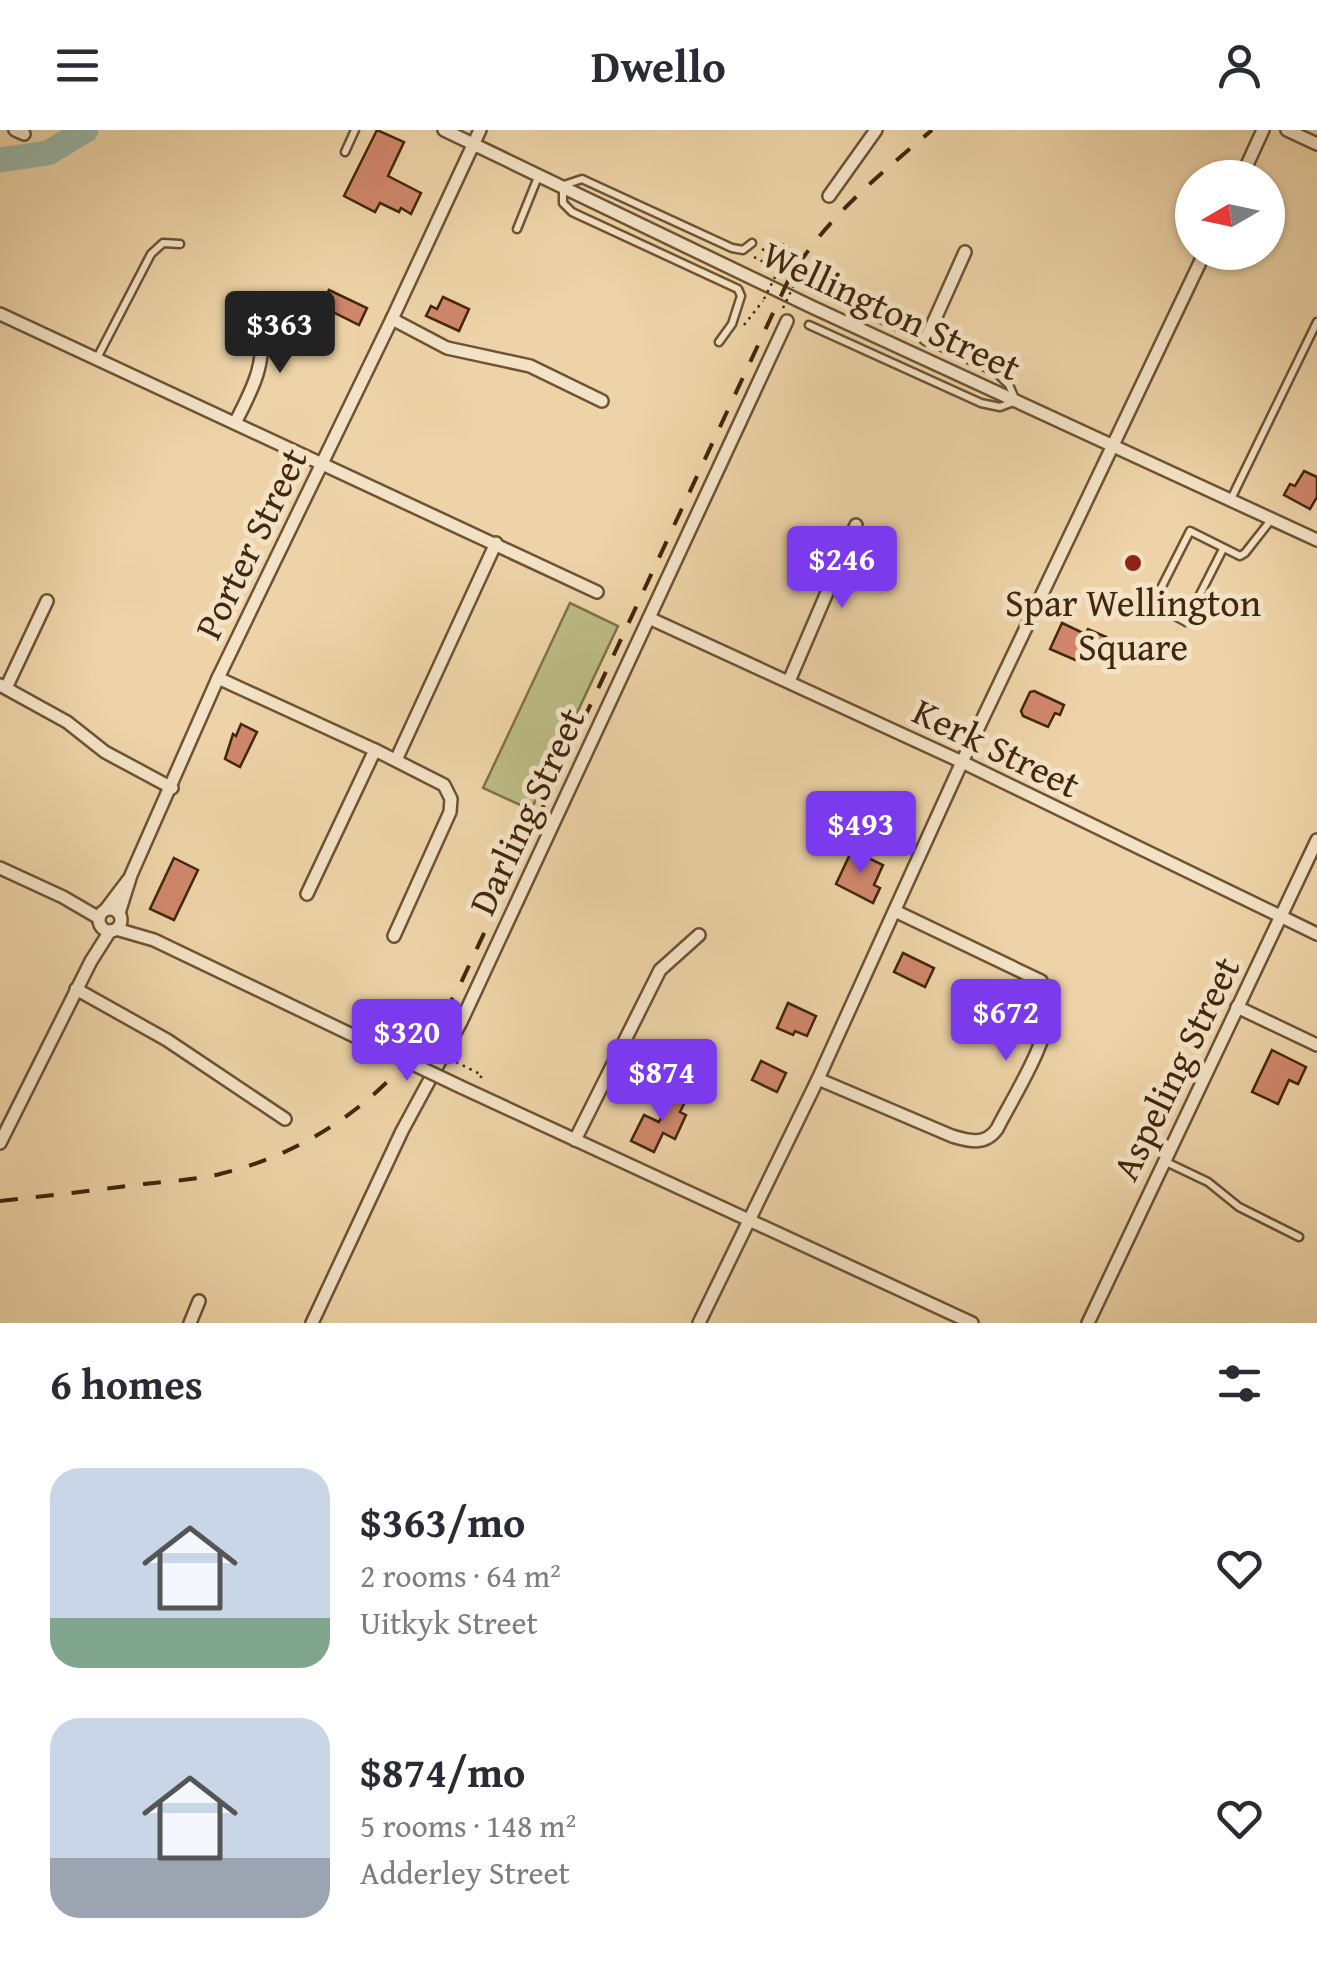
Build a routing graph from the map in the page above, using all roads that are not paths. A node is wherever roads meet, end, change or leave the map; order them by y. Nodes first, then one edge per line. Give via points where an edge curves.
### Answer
1 (355, 130) edge
2 (444, 130) edge
3 (480, 130) edge
4 (876, 130) edge
5 (1263, 130) edge
6 (1287, 130) edge
7 (473, 144) junction
8 (1317, 144) edge
9 (345, 152) dead end
10 (1249, 160) edge
11 (539, 176) junction
12 (562, 188) junction
13 (829, 196) dead end
14 (517, 228) dead end
15 (752, 243) dead end
16 (180, 244) dead end
17 (965, 252) dead end
18 (1197, 270) edge
19 (840, 300) road end
20 (785, 315) road end
21 (261, 316) dead end
22 (1, 318) edge
23 (392, 319) junction
24 (1317, 322) edge
25 (809, 325) dead end
26 (926, 340) junction
27 (719, 342) dead end
28 (96, 358) junction
29 (602, 401) dead end
30 (1016, 401) junction
31 (235, 422) junction
32 (1114, 445) junction
33 (322, 463) junction
34 (1231, 500) junction
35 (1272, 519) junction
36 (856, 525) dead end
37 (1317, 540) edge
38 (496, 543) junction
39 (1224, 549) junction
40 (597, 592) dead end
41 (47, 600) dead end
42 (648, 618) junction
43 (218, 678) junction
44 (789, 681) junction
45 (3, 686) edge
46 (375, 750) junction
47 (396, 760) junction
48 (962, 762) junction
49 (172, 788) junction
50 (1317, 840) edge
51 (0, 868) edge
52 (307, 894) dead end
53 (895, 911) junction
54 (1281, 918) junction
55 (109, 919) junction
56 (1317, 934) edge
57 (699, 935) dead end
58 (394, 936) dead end
59 (76, 989) junction
60 (1236, 1008) junction
61 (1317, 1045) edge
62 (818, 1079) junction
63 (285, 1119) dead end
64 (574, 1140) junction
65 (0, 1143) edge
66 (1164, 1161) junction
67 (747, 1221) junction
68 (1299, 1237) dead end
69 (199, 1301) dead end
70 (190, 1323) edge
71 (312, 1323) edge
72 (699, 1323) edge
73 (972, 1323) edge
74 (1088, 1323) edge

1 - 9 lane
2 - 7 street, Wellington Street
3 - 7 street, Porter Street
4 - 13 street
5 - 10 street
6 - 8 street
7 - 11 street, Wellington Street
7 - 23 street, Porter Street
11 - 12 street, Wellington Street
11 - 14 lane
12 - 15 lane via 582,179 723,244 743,250
12 - 27 lane via 572,212 738,289 740,306
12 - 30 street, Wellington Street
16 - 28 lane via 164,244 150,254
17 - 26 street
18 - 32 street
19 - 26 lane
20 - 42 street, Darling Street
21 - 31 street via 260,376
22 - 28 street
23 - 29 street via 447,348 530,366
23 - 33 street, Porter Street
24 - 34 lane
25 - 30 lane via 981,404
26 - 30 lane via 996,372
28 - 31 street
30 - 32 street, Wellington Street
31 - 33 street
32 - 34 street, Wellington Street
32 - 48 street
33 - 38 street
33 - 43 street, Porter Street
34 - 35 street, Wellington Street
35 - 37 street, Wellington Street
35 - 39 lane via 1246,553
36 - 44 street
38 - 40 street
38 - 47 street
39 - 39 lane via 1190,531 1152,604 1186,622
41 - 45 street
42 - 44 street, Kerk Street
42 - 71 street, Darling Street
43 - 46 street
43 - 49 street, Porter Street
44 - 48 street, Kerk Street
45 - 49 street
46 - 47 street
46 - 52 street
47 - 58 street via 444,786 451,798
48 - 53 street
48 - 54 street, Kerk Street
49 - 55 street, Porter Street
50 - 54 street, Aspeling Street
51 - 55 street
53 - 62 street
53 - 62 street via 1041,981 1050,1002 1038,1044 997,1129 975,1142
54 - 56 street, Kerk Street
54 - 60 street, Aspeling Street
55 - 59 street, Porter Street
55 - 64 street, bridge
57 - 64 street via 660,970
59 - 63 street
59 - 65 street, Porter Street
60 - 61 street
60 - 66 street, Aspeling Street
62 - 67 street
64 - 67 street
66 - 68 lane
66 - 74 street, Aspeling Street
67 - 72 street
67 - 73 street
69 - 70 street

